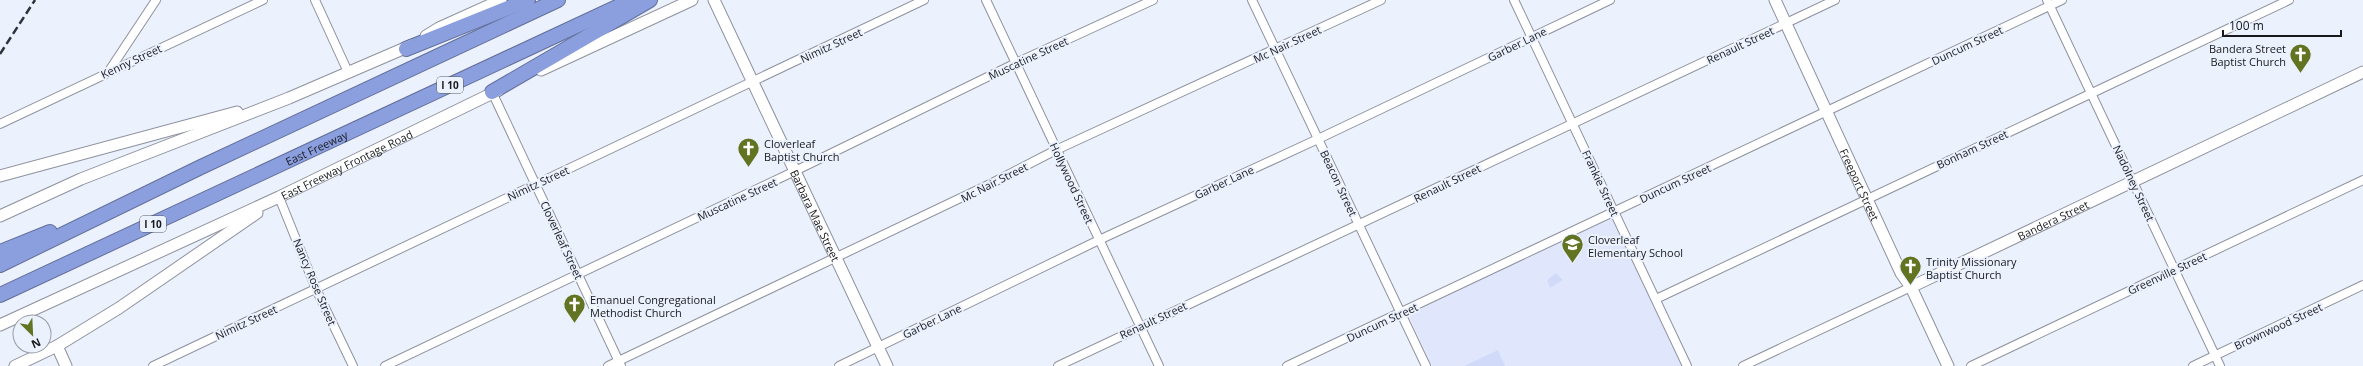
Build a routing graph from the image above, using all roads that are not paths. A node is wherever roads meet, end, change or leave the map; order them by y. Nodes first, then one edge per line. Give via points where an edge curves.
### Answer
1 (156, 0) edge
2 (263, 0) edge
3 (315, 0) edge
4 (501, 0) edge
5 (528, 0) edge
6 (558, 0) edge
7 (632, 0) edge
8 (650, 0) edge
9 (692, 0) edge
10 (714, 0) edge
11 (924, 0) edge
12 (986, 0) edge
13 (1153, 0) edge
14 (1252, 0) edge
15 (1381, 0) edge
16 (1514, 0) edge
17 (1610, 0) edge
18 (1775, 0) edge
19 (1835, 0) edge
20 (2062, 0) edge
21 (2289, 0) edge
22 (2048, 3) edge
23 (1786, 23) junction
24 (1532, 37) junction
25 (406, 49) junction
26 (1276, 49) junction
27 (1016, 63) junction
28 (109, 71) junction
29 (348, 72) junction
30 (2363, 72) edge
31 (753, 82) junction
32 (492, 92) junction
33 (2091, 93) junction
34 (290, 98) junction
35 (1828, 111) junction
36 (1573, 123) junction
37 (0, 124) edge
38 (1318, 139) junction
39 (1056, 150) junction
40 (795, 171) junction
41 (0, 176) edge
42 (2363, 180) edge
43 (2133, 181) junction
44 (536, 185) junction
45 (279, 197) junction
46 (1868, 198) junction
47 (1614, 211) junction
48 (3, 214) edge
49 (1359, 225) junction
50 (1099, 240) junction
51 (23, 248) junction
52 (0, 252) edge
53 (836, 258) junction
54 (0, 265) edge
55 (2175, 270) junction
56 (578, 274) junction
57 (2363, 285) edge
58 (1911, 287) junction
59 (316, 289) junction
60 (0, 295) edge
61 (1656, 299) junction
62 (1401, 314) junction
63 (0, 325) edge
64 (1140, 326) junction
65 (57, 346) junction
66 (878, 348) junction
67 (2215, 355) junction
68 (620, 363) edge
69 (15, 366) edge
70 (66, 366) edge
71 (153, 366) edge
72 (353, 366) edge
73 (385, 366) edge
74 (608, 366) edge
75 (839, 366) edge
76 (887, 366) edge
77 (1058, 366) edge
78 (1159, 366) edge
79 (1287, 366) edge
80 (1426, 366) edge
81 (1687, 366) edge
82 (1743, 366) edge
83 (1948, 366) edge
84 (1972, 366) edge
85 (2193, 366) edge
86 (2220, 366) edge

1 - 28 street
2 - 28 street, Kenny Street
3 - 29 street
4 - 25 main road via 439,28
5 - 25 highway
6 - 51 highway
7 - 60 highway, East Freeway / I 10
8 - 32 highway
9 - 32 main road, East Freeway Frontage Road
10 - 31 main road, Barbara Mae Street
11 - 31 street, Nimitz Street
12 - 27 street, Hollywood Street
13 - 27 street, Muscatine Street
14 - 26 street, Beacon Street
15 - 26 street, Mc Nair Street
16 - 24 street, Frankie Street
17 - 24 street, Garber Lane
18 - 23 main road, Freeport Street
19 - 23 street, Renault Street
20 - 22 street, Duncum Street
21 - 33 street, Bonham Street
22 - 33 street, Nadolney Street
22 - 35 street, Duncum Street
23 - 35 main road, Freeport Street
23 - 36 street, Renault Street
24 - 36 street, Frankie Street
24 - 38 street, Garber Lane
25 - 29 main road
26 - 38 street, Beacon Street
26 - 39 street, Mc Nair Street
27 - 39 street, Hollywood Street
27 - 40 street, Muscatine Street
28 - 37 street, Kenny Street
29 - 34 main road
30 - 43 main road, Bandera Street
31 - 40 main road, Barbara Mae Street
31 - 44 street, Nimitz Street
32 - 44 street, Cloverleaf Street
32 - 45 main road, East Freeway Frontage Road
33 - 43 street, Nadolney Street
33 - 46 street, Bonham Street
34 - 41 main road
34 - 48 main road via 82,179
35 - 46 main road, Freeport Street
35 - 47 street, Duncum Street
36 - 47 street, Frankie Street
36 - 49 street, Renault Street
38 - 49 street, Beacon Street
38 - 50 street, Garber Lane
39 - 50 street, Hollywood Street
39 - 53 street, Mc Nair Street
40 - 53 main road, Barbara Mae Street
40 - 56 street, Muscatine Street
42 - 55 street, Greenville Street
43 - 55 street, Nadolney Street
43 - 58 main road, Bandera Street
44 - 56 street, Cloverleaf Street
44 - 59 street, Nimitz Street
45 - 59 street, Nancy Rose Street
45 - 63 main road, East Freeway Frontage Road
45 - 65 main road via 188,262
46 - 58 main road, Freeport Street via 1901,273
46 - 61 street, Bonham Street
47 - 61 street, Frankie Street
47 - 62 street, Duncum Street
49 - 62 street, Beacon Street
49 - 64 street, Renault Street
50 - 64 street, Hollywood Street
50 - 66 street, Garber Lane
51 - 52 highway
51 - 54 highway
53 - 66 main road, Barbara Mae Street
53 - 68 street, Mc Nair Street
55 - 67 street, Nadolney Street
55 - 84 street, Greenville Street
56 - 68 street, Cloverleaf Street
56 - 73 street, Muscatine Street
57 - 67 street, Brownwood Street
58 - 82 street, Bandera Street
58 - 83 main road, Freeport Street
59 - 71 street, Nimitz Street
59 - 72 street, Nancy Rose Street
61 - 81 street, Frankie Street
62 - 79 street, Duncum Street
62 - 80 street, Beacon Street
64 - 77 street, Renault Street
64 - 78 street, Hollywood Street
65 - 69 main road
65 - 70 main road
66 - 75 street, Garber Lane
66 - 76 main road, Barbara Mae Street
67 - 85 street, Brownwood Street
67 - 86 street, Nadolney Street
68 - 74 street, Mc Nair Street

